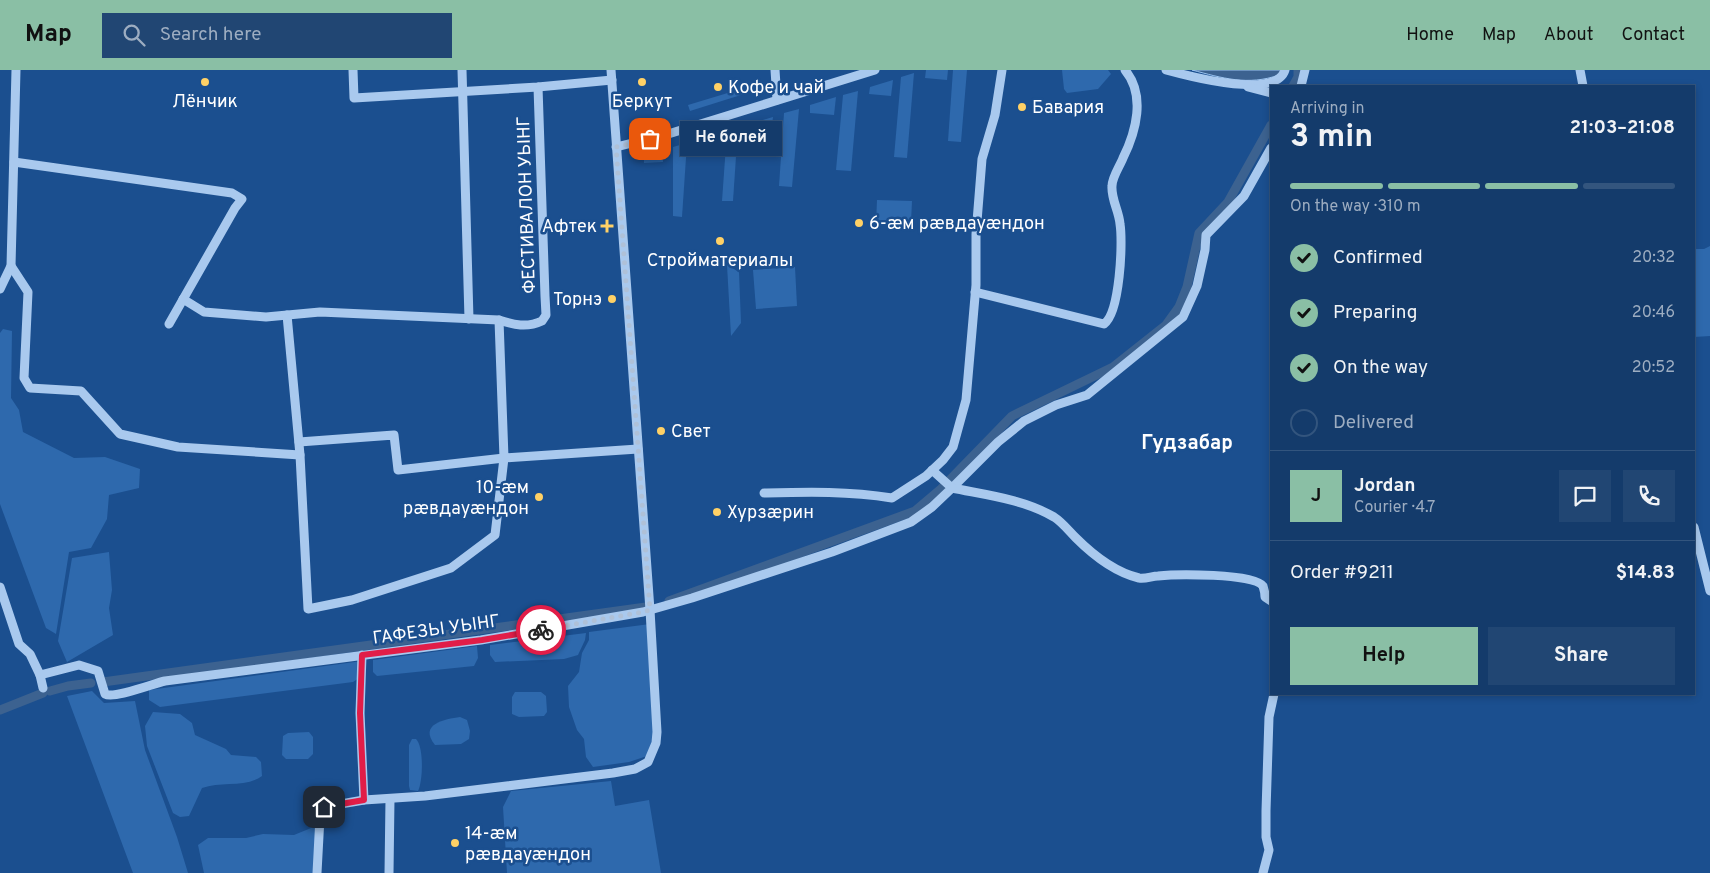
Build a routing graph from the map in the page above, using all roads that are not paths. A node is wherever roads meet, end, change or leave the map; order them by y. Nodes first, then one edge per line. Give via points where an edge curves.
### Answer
1 (16, 70) edge
2 (353, 70) edge
3 (462, 70) edge
4 (611, 70) edge
5 (775, 70) edge
6 (875, 70) edge
7 (1002, 70) edge
8 (1125, 70) edge
9 (1166, 70) edge
10 (1286, 70) edge
11 (1305, 70) edge
12 (1580, 70) edge
13 (612, 80) junction
14 (1236, 84) junction
15 (1301, 85) edge
16 (1583, 85) edge
17 (538, 87) junction
18 (463, 92) junction
19 (1270, 93) edge
20 (777, 100) junction
21 (616, 147) junction
22 (1270, 150) edge
23 (14, 162) junction
24 (11, 266) junction
25 (0, 289) edge
26 (975, 292) junction
27 (183, 300) junction
28 (287, 315) junction
29 (469, 319) junction
30 (499, 320) junction
31 (169, 324) dead end
32 (299, 442) junction
33 (638, 449) junction
34 (300, 455) junction
35 (504, 458) junction
36 (934, 472) junction
37 (951, 487) junction
38 (764, 494) dead end
39 (1695, 531) edge
40 (1267, 586) edge
41 (0, 587) edge
42 (1710, 591) edge
43 (1270, 600) edge
44 (650, 610) junction
45 (362, 655) junction
46 (40, 675) junction
47 (43, 688) dead end
48 (1274, 695) edge
49 (390, 799) junction
50 (364, 800) junction
51 (317, 873) edge
52 (389, 873) edge
53 (1263, 873) edge

1 - 23 street
2 - 18 street via 354,98
3 - 18 street
4 - 13 street
5 - 20 street
6 - 20 street
7 - 26 street via 997,106 982,159
8 - 26 street via 1134,88 1136,120 1112,183 1121,234 1117,295 1109,321 1104,324
9 - 14 street
10 - 14 street via 1280,79 1259,84
11 - 15 street
12 - 16 street
13 - 17 street
13 - 21 street
14 - 19 street
17 - 18 street
17 - 30 street, ФЕСТИВАЛОН УЫНГ via 546,314 534,325 514,325
18 - 29 street
20 - 21 street
21 - 33 street
22 - 37 street, ГАФЕЗЫ УЫНГ via 1244,196 1206,235 1198,286 1183,317 1087,395 1056,405 1024,421
23 - 24 street
23 - 27 street via 232,193 242,199
24 - 25 street
24 - 34 street via 28,292 24,378 30,388 81,391 120,434 178,448
26 - 36 street via 966,400 953,447
27 - 28 street via 204,312 266,317
27 - 31 street
28 - 29 street via 320,312
28 - 32 street
29 - 30 street
30 - 35 street
32 - 34 street
32 - 35 street via 394,435 398,470
33 - 35 street
33 - 44 street
34 - 35 street via 308,609 352,600 451,568 495,535
36 - 37 street
36 - 38 street via 892,498 852,492
37 - 40 street via 1027,504 1056,518 1107,565 1126,574 1142,578 1213,574
37 - 44 street, ГАФЕЗЫ УЫНГ via 932,508 911,522 813,558
39 - 42 street
40 - 43 street via 1265,597
41 - 46 street via 19,644 30,654
44 - 45 street, ГАФЕЗЫ УЫНГ via 482,640
44 - 49 street via 658,732 648,762 635,769 613,773
45 - 46 street, ГАФЕЗЫ УЫНГ via 165,681 115,696 105,694 98,671 80,666
45 - 50 street via 360,713
46 - 47 street
48 - 53 street via 1269,717 1266,811 1269,850
49 - 50 street
49 - 52 street
50 - 51 street via 324,807 320,817

